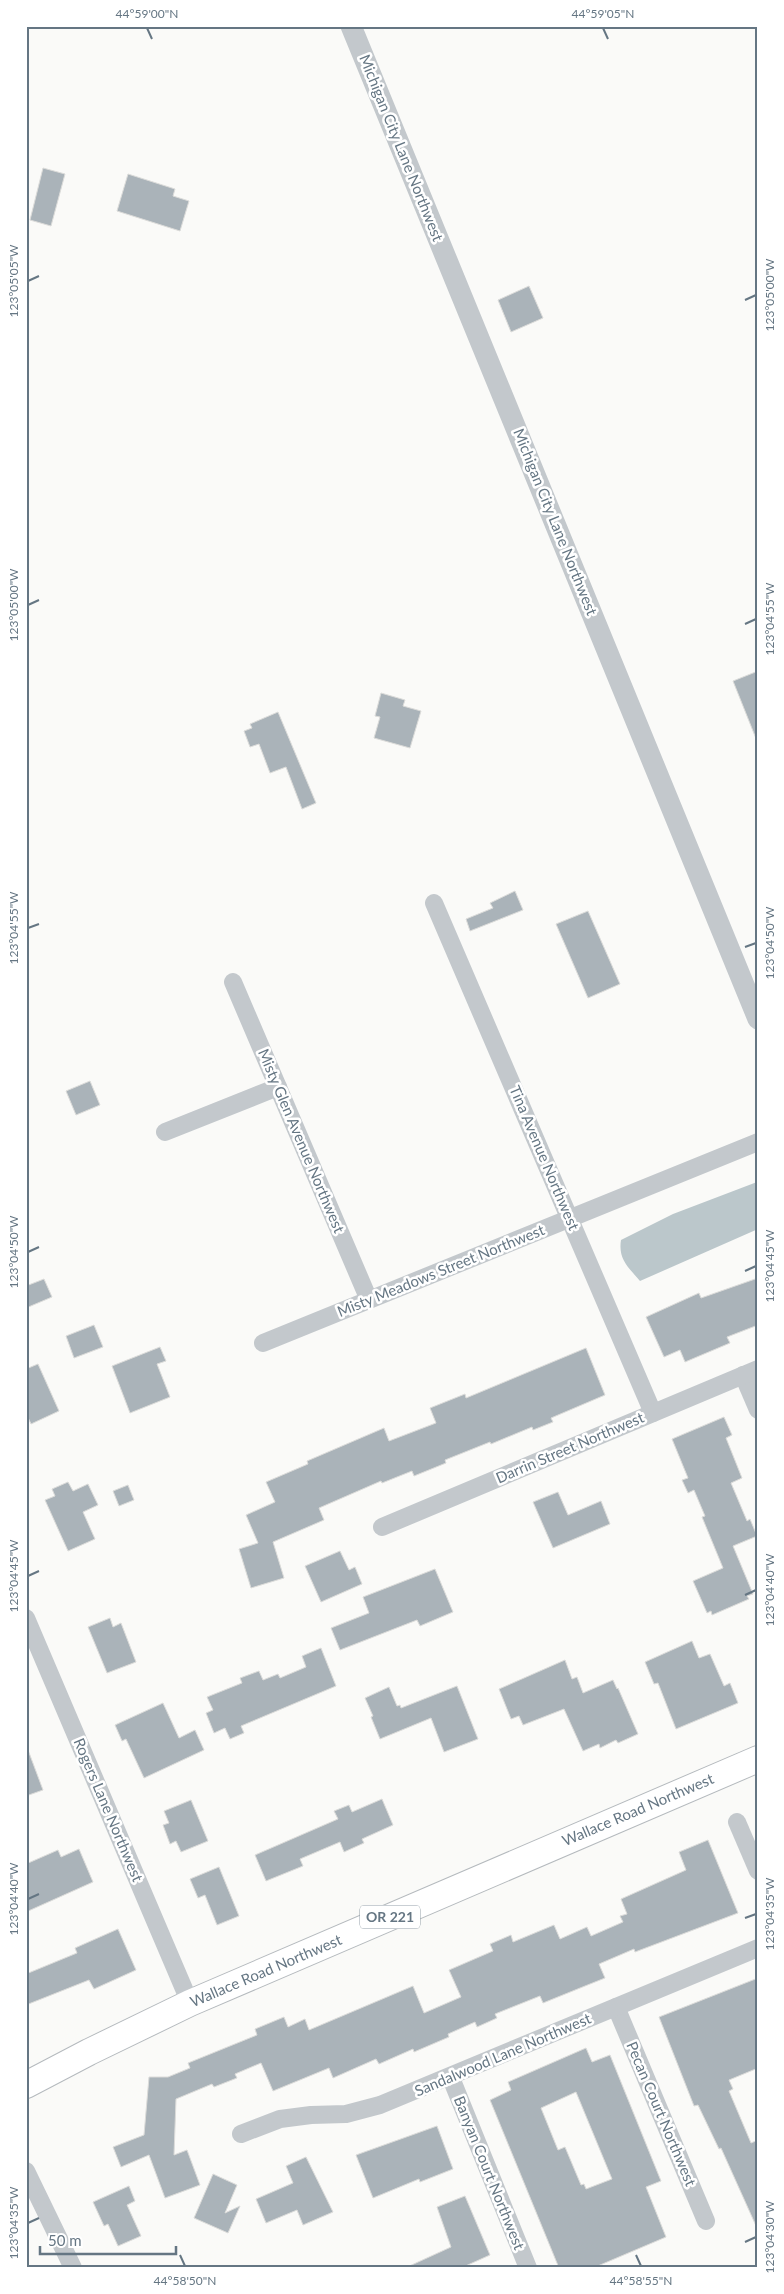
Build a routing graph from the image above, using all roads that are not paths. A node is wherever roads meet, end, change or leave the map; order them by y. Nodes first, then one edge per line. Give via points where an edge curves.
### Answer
1 (351, 26) edge
2 (434, 903) dead end
3 (233, 982) dead end
4 (758, 1019) edge
5 (278, 1086) junction
6 (165, 1132) dead end
7 (758, 1142) edge
8 (570, 1218) junction
9 (369, 1300) junction
10 (263, 1343) dead end
11 (750, 1372) edge
12 (758, 1410) edge
13 (653, 1413) junction
14 (382, 1527) dead end
15 (26, 1618) edge
16 (758, 1758) edge
17 (738, 1822) dead end
18 (758, 1871) edge
19 (758, 1948) edge
20 (190, 2003) junction
21 (616, 2007) junction
22 (450, 2078) junction
23 (26, 2085) edge
24 (241, 2134) dead end
25 (26, 2172) edge
26 (706, 2222) dead end
27 (72, 2268) edge
28 (528, 2268) edge

1 - 4 street, Michigan City Lane Northwest
2 - 8 street, Tina Avenue Northwest
3 - 5 street, Misty Glen Avenue Northwest
5 - 6 street
5 - 9 street, Misty Glen Avenue Northwest
7 - 8 street, Misty Meadows Street Northwest
8 - 9 street, Misty Meadows Street Northwest
8 - 13 street, Tina Avenue Northwest
9 - 10 street, Misty Meadows Street Northwest
11 - 12 street
11 - 13 street, Darrin Street Northwest
13 - 14 street, Darrin Street Northwest
15 - 20 street, Rogers Lane Northwest
16 - 20 main road, Wallace Road Northwest / OR 221
17 - 18 street
19 - 21 street, Sandalwood Lane Northwest
20 - 23 main road, Wallace Road Northwest / OR 221
21 - 22 street, Sandalwood Lane Northwest
21 - 26 street, Pecan Court Northwest
22 - 24 street, Sandalwood Lane Northwest via 380,2105 346,2114 280,2119
22 - 28 street, Banyan Court Northwest
25 - 27 street

